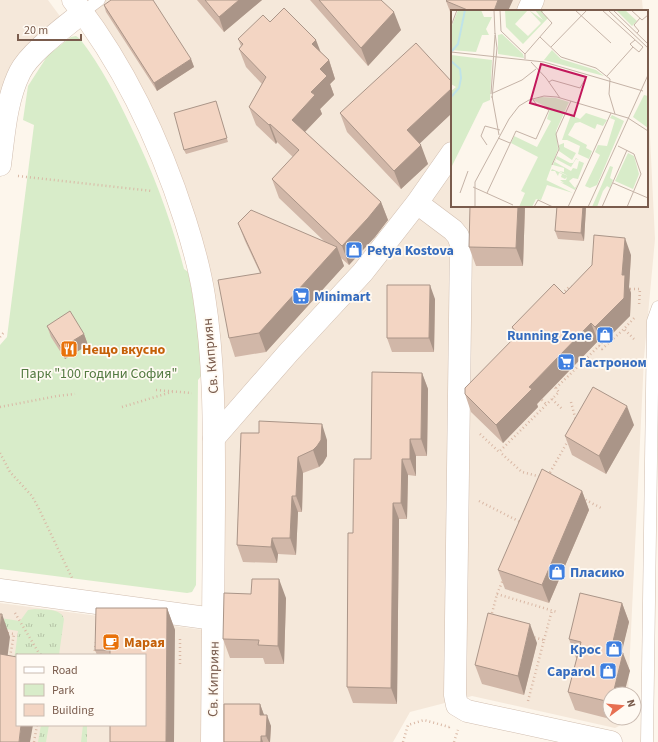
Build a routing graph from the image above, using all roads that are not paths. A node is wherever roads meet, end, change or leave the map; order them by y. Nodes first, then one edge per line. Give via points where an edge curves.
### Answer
1 (533, 0) edge
2 (85, 4) edge
3 (528, 10) edge
4 (451, 154) edge
5 (7, 170) edge
6 (417, 203) junction
7 (658, 307) edge
8 (214, 438) junction
9 (1, 590) edge
10 (214, 619) junction
11 (212, 742) edge
12 (611, 742) edge
13 (647, 742) edge

1 - 3 street
2 - 5 street via 32,56 21,71 6,118
2 - 8 street, Св. Киприян via 142,112 175,188 193,245 211,341
4 - 6 street
6 - 8 street via 363,272
6 - 12 street via 454,230 460,244 455,695 457,705 467,711
7 - 13 lane via 653,321
8 - 10 street, Св. Киприян
9 - 10 street
10 - 11 street, Св. Киприян

